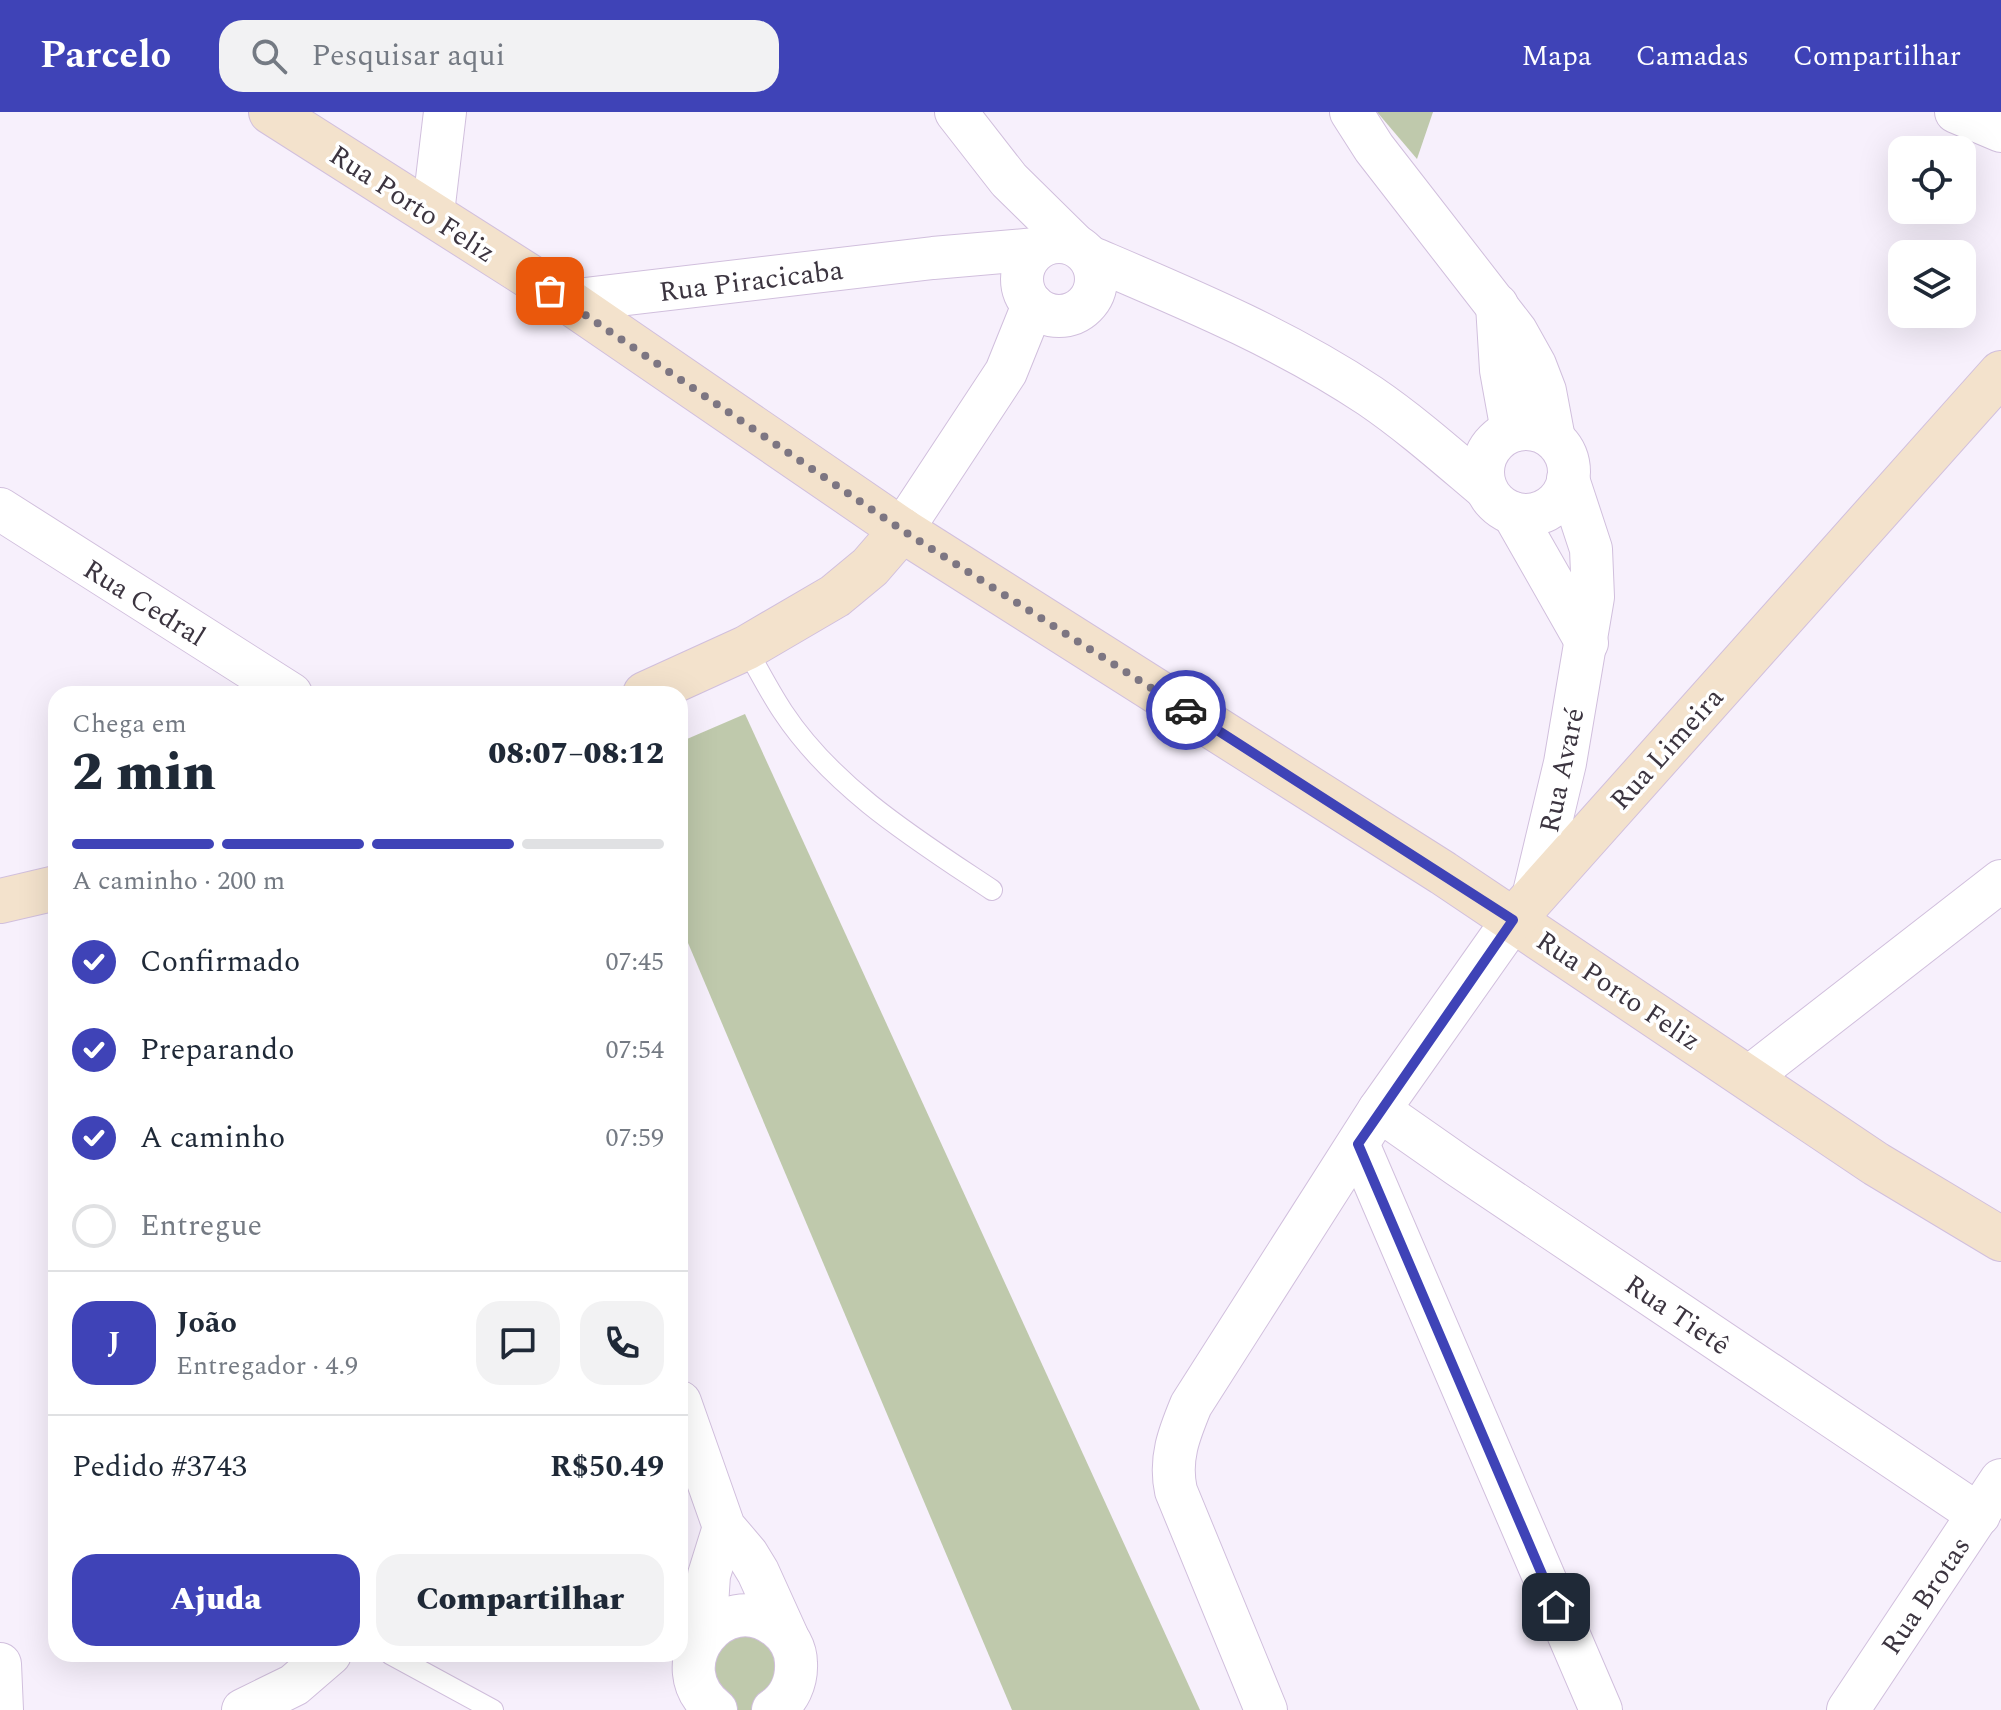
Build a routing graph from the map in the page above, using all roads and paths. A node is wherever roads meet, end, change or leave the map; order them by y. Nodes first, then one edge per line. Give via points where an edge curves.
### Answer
1 (271, 112) edge
2 (445, 112) edge
3 (956, 112) edge
4 (1351, 112) edge
5 (1956, 112) edge
6 (2001, 131) edge
7 (433, 213) junction
8 (1067, 250) junction
9 (933, 258) junction
10 (1183, 297) junction
11 (568, 301) junction
12 (1497, 304) junction
13 (1053, 305) junction
14 (2001, 373) edge
15 (1422, 435) junction
16 (1505, 435) junction
17 (1554, 439) junction
18 (1568, 479) junction
19 (1499, 501) junction
20 (0, 509) edge
21 (902, 530) junction
22 (1587, 643) junction
23 (746, 648) junction
24 (278, 686) edge
25 (663, 686) edge
26 (2001, 881) edge
27 (48, 890) edge
28 (992, 890) dead end
29 (0, 901) edge
30 (1523, 908) junction
31 (1749, 1077) junction
32 (1368, 1127) junction
33 (2001, 1239) edge
34 (688, 1425) edge
35 (2001, 1480) edge
36 (1979, 1515) junction
37 (724, 1527) junction
38 (705, 1635) junction
39 (787, 1636) junction
40 (321, 1662) edge
41 (405, 1662) edge
42 (0, 1664) edge
43 (699, 1701) edge
44 (783, 1707) edge
45 (2, 1710) edge
46 (243, 1710) edge
47 (493, 1710) edge
48 (1266, 1710) edge
49 (1601, 1710) edge
50 (1848, 1710) edge

1 - 7 main road, Rua Porto Feliz
2 - 7 street
3 - 8 street
4 - 12 street
5 - 6 street
7 - 11 main road, Rua Porto Feliz
8 - 9 street, Rua Piracicaba
8 - 10 street
8 - 13 street via 1096,281 1094,292
8 - 13 street via 1027,258 1023,270 1022,283
9 - 11 street, Rua Piracicaba
9 - 13 street, Rua Piracicaba
10 - 13 street
10 - 15 street via 1309,358
11 - 21 main road, Rua Porto Feliz
12 - 16 street
12 - 17 street via 1535,365
13 - 21 street
14 - 30 main road, Rua Limeira
15 - 16 street
15 - 19 street
16 - 17 street via 1527,428
16 - 19 street via 1484,462
17 - 18 street via 1568,464
18 - 19 street via 1564,493 1542,512 1527,515
18 - 22 street, Rua Avaré via 1593,568
19 - 22 street
20 - 24 street, Rua Cedral
21 - 23 main road via 835,596
21 - 30 main road, Rua Porto Feliz
22 - 30 street, Rua Avaré via 1565,763
23 - 25 main road
23 - 28 lane via 784,713 821,758 863,799
26 - 31 street
27 - 29 main road
30 - 31 main road, Rua Porto Feliz
30 - 32 street, Rua Limeira
31 - 33 main road, Rua Porto Feliz via 1876,1164
32 - 36 street, Rua Tietê via 1472,1175
32 - 48 street, Rua Limeira via 1191,1405 1174,1456 1176,1491
32 - 49 street
34 - 37 street
35 - 36 street, Rua Brotas
36 - 50 street, Rua Brotas
37 - 38 street via 709,1575
37 - 39 street via 758,1572
38 - 39 street via 719,1623 745,1615 763,1619
38 - 43 street via 694,1660
39 - 44 street via 796,1672
40 - 46 street via 294,1685
41 - 47 lane
42 - 45 street

